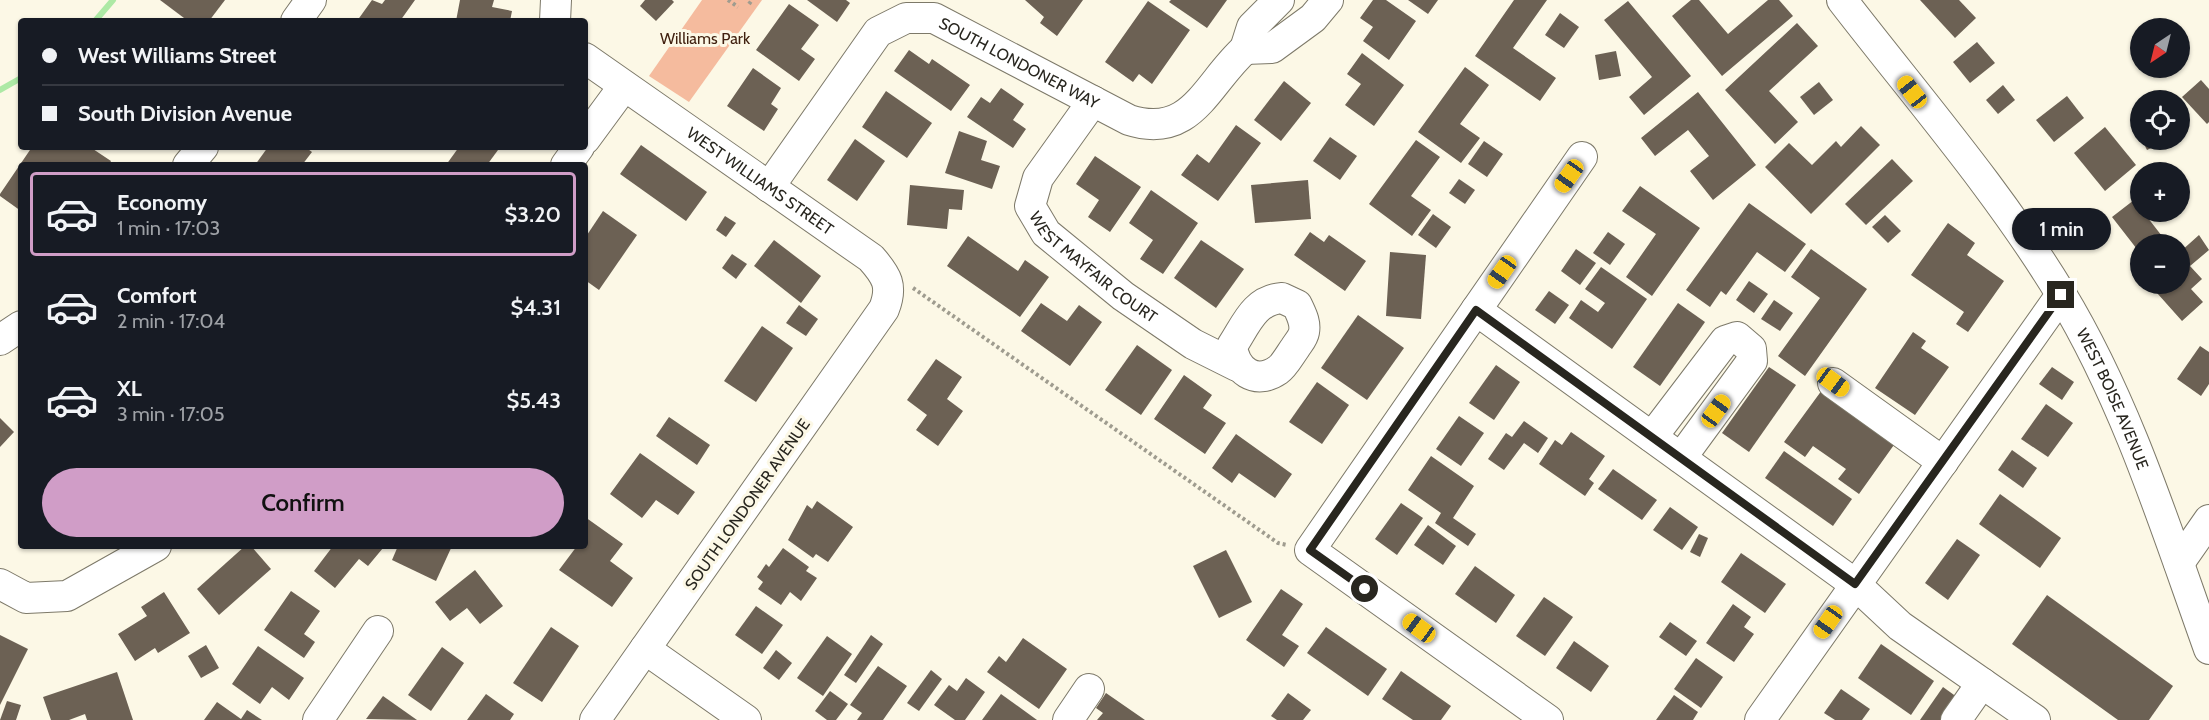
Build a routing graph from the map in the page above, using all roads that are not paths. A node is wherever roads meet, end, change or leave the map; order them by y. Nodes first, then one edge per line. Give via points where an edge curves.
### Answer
1 (311, 0) edge
2 (556, 0) edge
3 (1279, 0) edge
4 (1328, 0) edge
5 (1842, 0) edge
6 (298, 18) edge
7 (555, 18) edge
8 (1245, 49) junction
9 (588, 59) edge
10 (624, 86) junction
11 (1093, 101) junction
12 (588, 135) edge
13 (200, 150) edge
14 (1582, 157) dead end
15 (190, 162) edge
16 (769, 188) junction
17 (889, 283) joint
18 (2061, 295) junction
19 (1476, 310) junction
20 (18, 328) edge
21 (0, 340) edge
22 (1237, 366) dead end
23 (1833, 382) dead end
24 (1652, 437) junction
25 (1681, 458) junction
26 (1943, 462) junction
27 (2209, 520) edge
28 (151, 549) edge
29 (2179, 563) junction
30 (0, 584) edge
31 (1855, 584) junction
32 (378, 631) dead end
33 (645, 649) junction
34 (2209, 649) edge
35 (1982, 683) junction
36 (1089, 689) dead end
37 (318, 720) edge
38 (595, 720) edge
39 (746, 720) edge
40 (1068, 720) edge
41 (1548, 720) edge
42 (1760, 720) edge
43 (1956, 720) edge
44 (2035, 720) edge

1 - 6 street
2 - 7 street
3 - 8 street, SOUTH LONDONER WAY via 1252,27
4 - 8 street via 1313,18 1272,48
5 - 18 street, WEST BOISE AVENUE via 2012,220
8 - 11 street, SOUTH LONDONER WAY via 1194,108 1162,126 1129,120
9 - 10 street, WEST WILLIAMS STREET
10 - 12 street
10 - 16 street, WEST WILLIAMS STREET
11 - 16 street, SOUTH LONDONER WAY via 934,18 906,18 878,32
11 - 22 street, WEST MAYFAIR COURT via 1038,178 1030,206 1046,233 1123,296 1193,344
13 - 15 street
14 - 19 street
16 - 17 street, WEST WILLIAMS STREET via 871,258
17 - 33 street, SOUTH LONDONER AVENUE via 884,309
18 - 26 street
18 - 29 street, WEST BOISE AVENUE via 2133,441
19 - 24 street
19 - 41 street via 1310,550
20 - 21 street
23 - 26 street
24 - 25 street
24 - 25 street via 1725,341 1737,337 1751,349 1752,362
25 - 31 street
26 - 31 street
27 - 29 street
28 - 30 street via 67,596 26,598
29 - 34 street, WEST BOISE AVENUE
31 - 35 street via 1900,626
31 - 42 street
32 - 37 street
33 - 38 street, SOUTH LONDONER AVENUE
33 - 39 street
35 - 43 street
35 - 44 street
36 - 40 street

